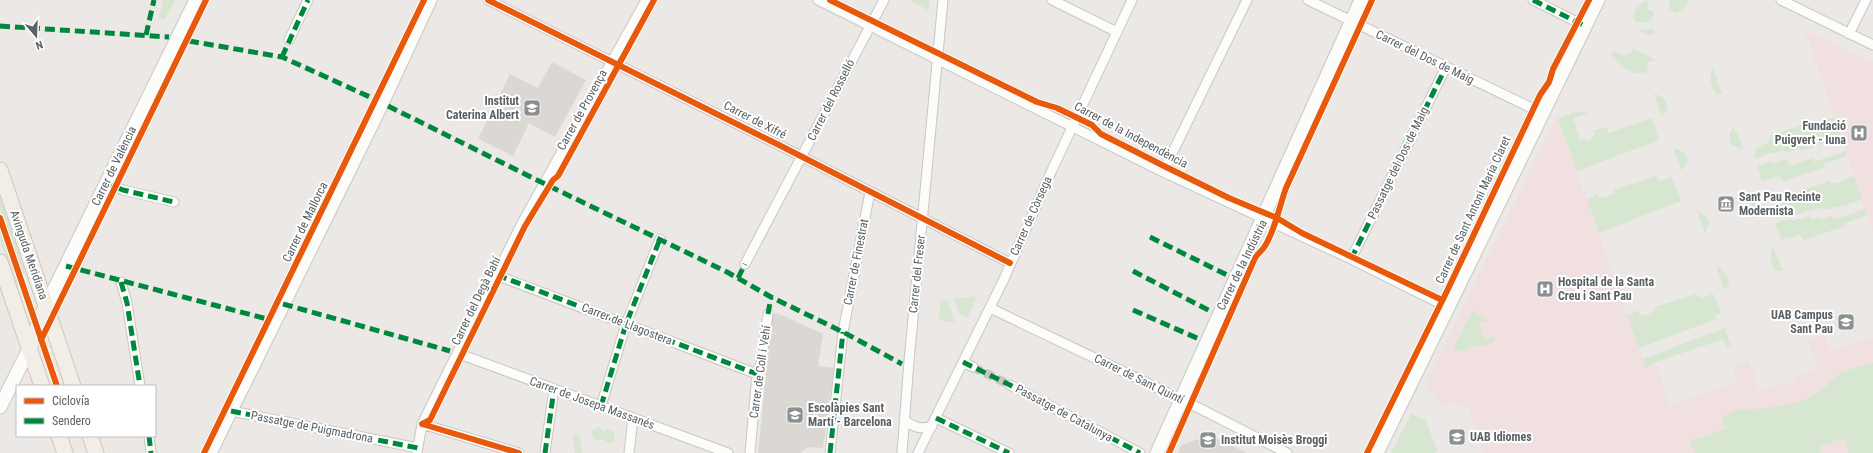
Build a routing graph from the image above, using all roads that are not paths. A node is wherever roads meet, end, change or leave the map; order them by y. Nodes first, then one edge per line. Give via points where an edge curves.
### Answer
1 (196, 0) edge
2 (308, 0) edge
3 (430, 0) edge
4 (488, 0) edge
5 (646, 0) edge
6 (818, 0) edge
7 (884, 0) edge
8 (943, 0) edge
9 (1052, 0) edge
10 (1132, 0) edge
11 (1247, 0) edge
12 (1308, 0) edge
13 (1361, 0) edge
14 (1533, 0) edge
15 (1598, 0) edge
16 (1782, 0) edge
17 (1866, 0) edge
18 (1351, 21) junction
19 (870, 26) junction
20 (1585, 26) junction
21 (1117, 32) junction
22 (1849, 34) junction
23 (289, 40) dead end
24 (1873, 45) edge
25 (937, 59) junction
26 (612, 62) junction
27 (1446, 67) junction
28 (1542, 113) junction
29 (1072, 126) junction
30 (802, 157) junction
31 (0, 170) edge
32 (1163, 172) junction
33 (105, 183) junction
34 (544, 184) joint
35 (870, 192) junction
36 (174, 202) dead end
37 (1262, 218) junction
38 (923, 219) junction
39 (660, 239) dead end
40 (1351, 259) junction
41 (0, 262) edge
42 (745, 264) dead end
43 (1010, 264) junction
44 (496, 275) junction
45 (121, 282) dead end
46 (46, 306) junction
47 (1447, 307) junction
48 (990, 308) junction
49 (768, 314) dead end
50 (626, 324) junction
51 (29, 349) junction
52 (457, 353) junction
53 (963, 362) junction
54 (973, 367) tunnel mouth
55 (757, 374) junction
56 (42, 385) edge
57 (74, 385) edge
58 (140, 385) edge
59 (1010, 385) tunnel mouth
60 (554, 389) junction
61 (4, 390) edge
62 (1182, 399) junction
63 (601, 406) junction
64 (0, 407) edge
65 (231, 411) junction
66 (633, 418) junction
67 (904, 420) junction
68 (934, 422) junction
69 (422, 424) junction
70 (59, 437) edge
71 (90, 437) edge
72 (149, 437) edge
73 (417, 450) edge
74 (65, 453) edge
75 (96, 453) edge
76 (151, 453) edge
77 (210, 453) edge
78 (519, 453) edge
79 (545, 453) edge
80 (629, 453) edge
81 (728, 453) edge
82 (750, 453) edge
83 (830, 453) edge
84 (902, 453) edge
85 (918, 453) edge
86 (1009, 453) edge
87 (1140, 453) edge
88 (1157, 453) edge
89 (1287, 453) edge
90 (1377, 453) edge

1 - 33 main road, Carrer de València
2 - 23 street
3 - 65 main road, Carrer de Mallorca
4 - 26 street, Carrer de Xifré
5 - 26 street, Carrer de Provença
6 - 19 street, Carrer de la Independència
7 - 19 street, Carrer del Rosselló
8 - 25 street, Carrer del Freser
9 - 21 street
10 - 21 street, Carrer de Còrsega
11 - 32 street
12 - 18 street, Carrer del Dos de Maig
13 - 18 main road, Carrer de la Indústria
14 - 20 street
15 - 20 main road, Carrer de Sant Antoni Maria Claret
16 - 22 street
17 - 22 street
18 - 27 street, Carrer del Dos de Maig
18 - 37 main road, Carrer de la Indústria
19 - 25 street, Carrer de la Independència
19 - 30 street, Carrer del Rosselló
20 - 28 main road, Carrer de Sant Antoni Maria Claret
21 - 29 street, Carrer de Còrsega
22 - 24 street
25 - 29 street, Carrer de la Independència
25 - 38 street, Carrer del Freser
26 - 30 street, Carrer de Xifré
26 - 34 street, Carrer de Provença
27 - 28 street, Carrer del Dos de Maig
27 - 40 street, Passatge del Dos de Maig
28 - 47 main road, Carrer de Sant Antoni Maria Claret
29 - 32 street, Carrer de la Independència
29 - 43 street, Carrer de Còrsega
30 - 35 street, Carrer de Xifré
30 - 42 street, Carrer del Rosselló
31 - 46 main road, Avinguda Meridiana
32 - 37 street, Carrer de la Independència
33 - 36 street
33 - 46 main road, Carrer de València
34 - 44 street, Carrer del Degà Bahí
35 - 38 street, Carrer de Xifré
35 - 83 street, Carrer de Finestrat via 843,332
37 - 40 street, Carrer de la Independència
37 - 62 main road, Carrer de la Indústria
38 - 43 street, Carrer de Xifré
38 - 67 street, Carrer del Freser
39 - 50 street
40 - 47 street, Carrer de la Independència
41 - 51 main road
43 - 48 street, Carrer de Còrsega
44 - 50 street, Carrer de Llagostera
44 - 52 street, Carrer del Degà Bahí
45 - 58 street via 127,303
46 - 51 main road
46 - 57 main road, Avinguda Meridiana
47 - 90 main road, Carrer de Sant Antoni Maria Claret
48 - 53 street, Carrer de Còrsega
48 - 62 street, Carrer de Sant Quintí
49 - 55 street, Carrer de Coll i Vehí via 761,364
50 - 55 street, Carrer de Llagostera
50 - 63 street
51 - 56 main road
51 - 61 main road
52 - 60 street, Carrer de Josepa Massanés
52 - 69 street, Carrer del Degà Bahí
53 - 54 street
53 - 68 street, Carrer de Còrsega
55 - 82 street, Carrer de Coll i Vehí
59 - 87 street, Passatge de Catalunya
60 - 63 street, Carrer de Josepa Massanés
60 - 79 street
61 - 64 main road
62 - 88 main road, Carrer de la Indústria
62 - 89 street, Carrer de Sant Quintí
63 - 66 street, Carrer de Josepa Massanés
65 - 73 street, Passatge de Puigmadrona
65 - 77 main road, Carrer de Mallorca
66 - 80 street
66 - 81 street, Carrer de Josepa Massanés
67 - 68 street via 914,427 924,429
67 - 84 street, Carrer del Freser
68 - 85 street, Carrer de Còrsega
68 - 86 street
69 - 73 street, Carrer del Degà Bahí
69 - 78 street
70 - 74 main road
71 - 75 main road
72 - 76 street

